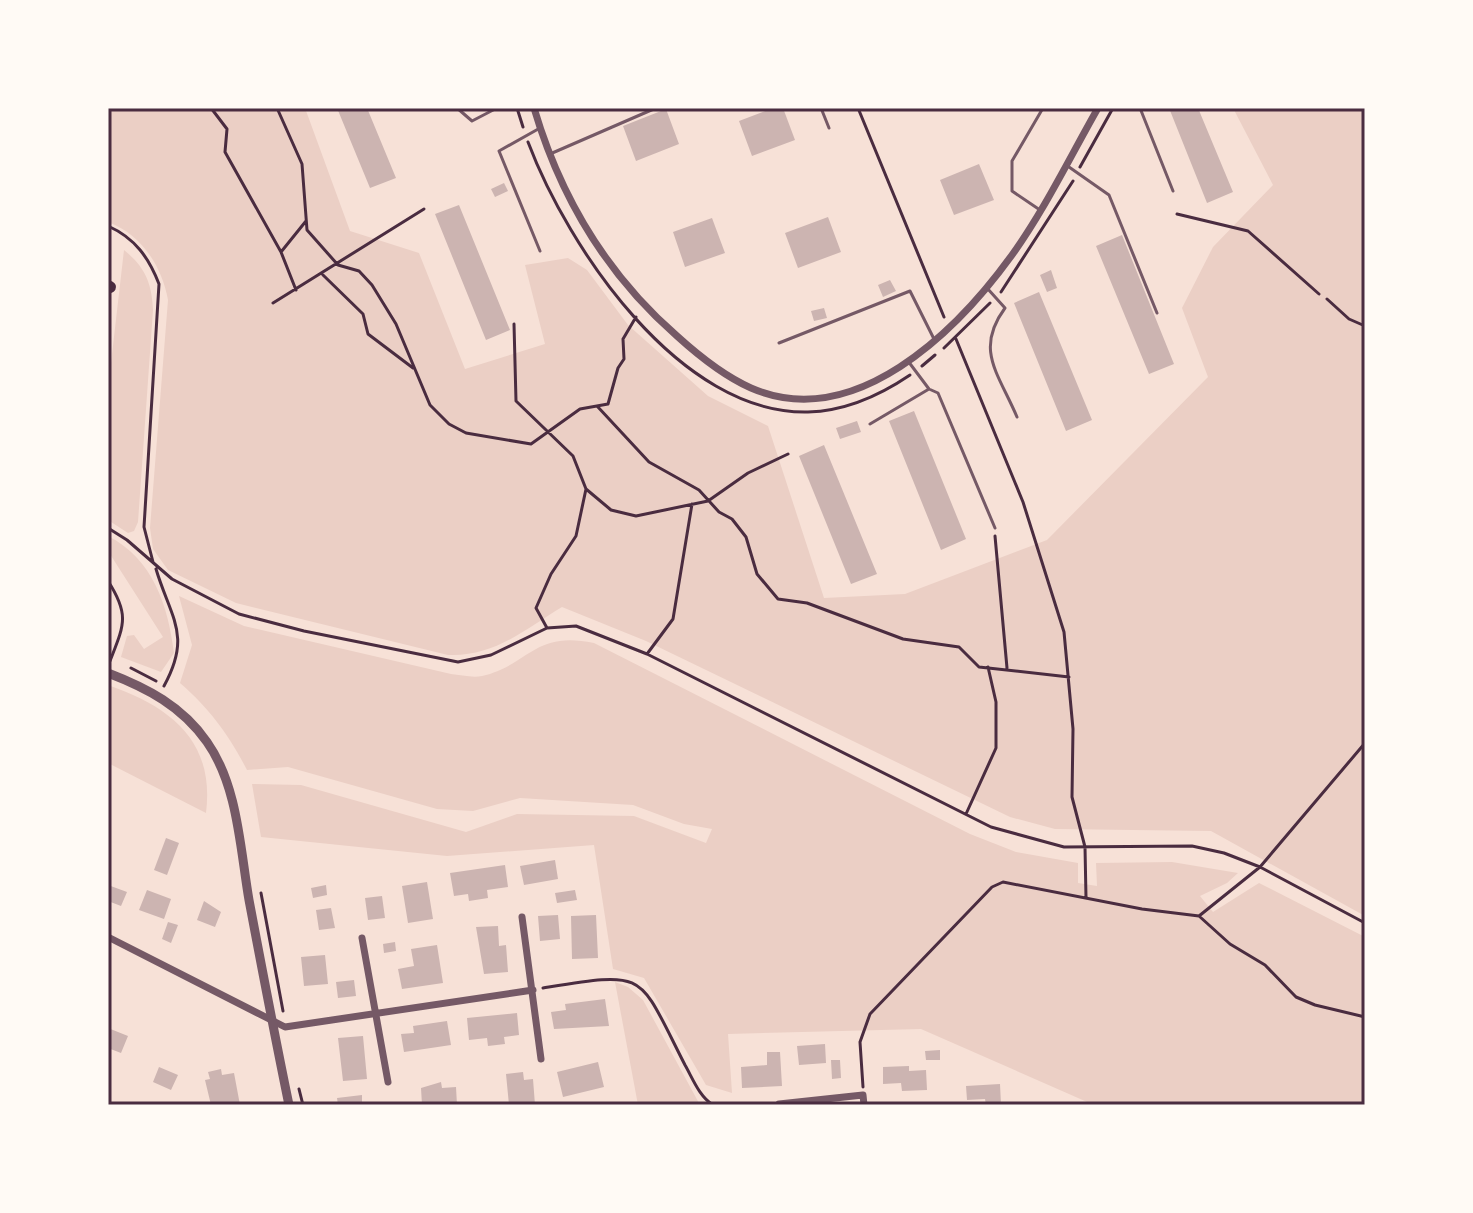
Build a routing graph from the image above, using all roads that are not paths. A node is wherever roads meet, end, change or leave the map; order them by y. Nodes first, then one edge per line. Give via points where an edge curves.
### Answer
1 (457, 108) edge
2 (497, 108) edge
3 (534, 108) edge
4 (656, 108) edge
5 (821, 108) edge
6 (1043, 108) edge
7 (1098, 108) edge
8 (1140, 108) edge
9 (540, 128) junction
10 (829, 128) dead end
11 (550, 154) junction
12 (1065, 166) junction
13 (1173, 191) dead end
14 (1040, 210) junction
15 (540, 251) dead end
16 (987, 288) junction
17 (1157, 313) dead end
18 (934, 339) junction
19 (779, 343) dead end
20 (908, 361) junction
21 (929, 389) junction
22 (1017, 417) dead end
23 (870, 424) dead end
24 (995, 528) road end
25 (108, 673) edge
26 (522, 917) dead end
27 (108, 937) edge
28 (362, 938) dead end
29 (533, 990) junction
30 (377, 1013) junction
31 (271, 1019) junction
32 (541, 1059) dead end
33 (388, 1082) dead end
34 (779, 1104) edge
35 (289, 1105) edge
36 (864, 1105) edge

1 - 2 lane via 472,121
3 - 9 street
4 - 11 lane
5 - 10 lane
6 - 14 lane via 1012,161 1012,191
7 - 12 street
8 - 13 lane
9 - 11 street
9 - 15 lane via 499,151
11 - 20 street via 583,225 607,260 658,320 718,369 751,388 808,398 870,384
12 - 14 street
12 - 17 lane via 1109,195
14 - 16 street
16 - 18 street
16 - 22 lane via 1005,308 993,324 987,347
18 - 19 lane via 910,291
18 - 20 street
20 - 21 lane
21 - 23 lane
21 - 24 lane via 938,393
25 - 31 street via 174,707 208,742 220,764 234,812
26 - 29 street
27 - 31 street
28 - 30 street
29 - 30 street
29 - 32 street
30 - 31 street via 285,1027
30 - 33 street
31 - 35 street
34 - 36 street via 863,1095

